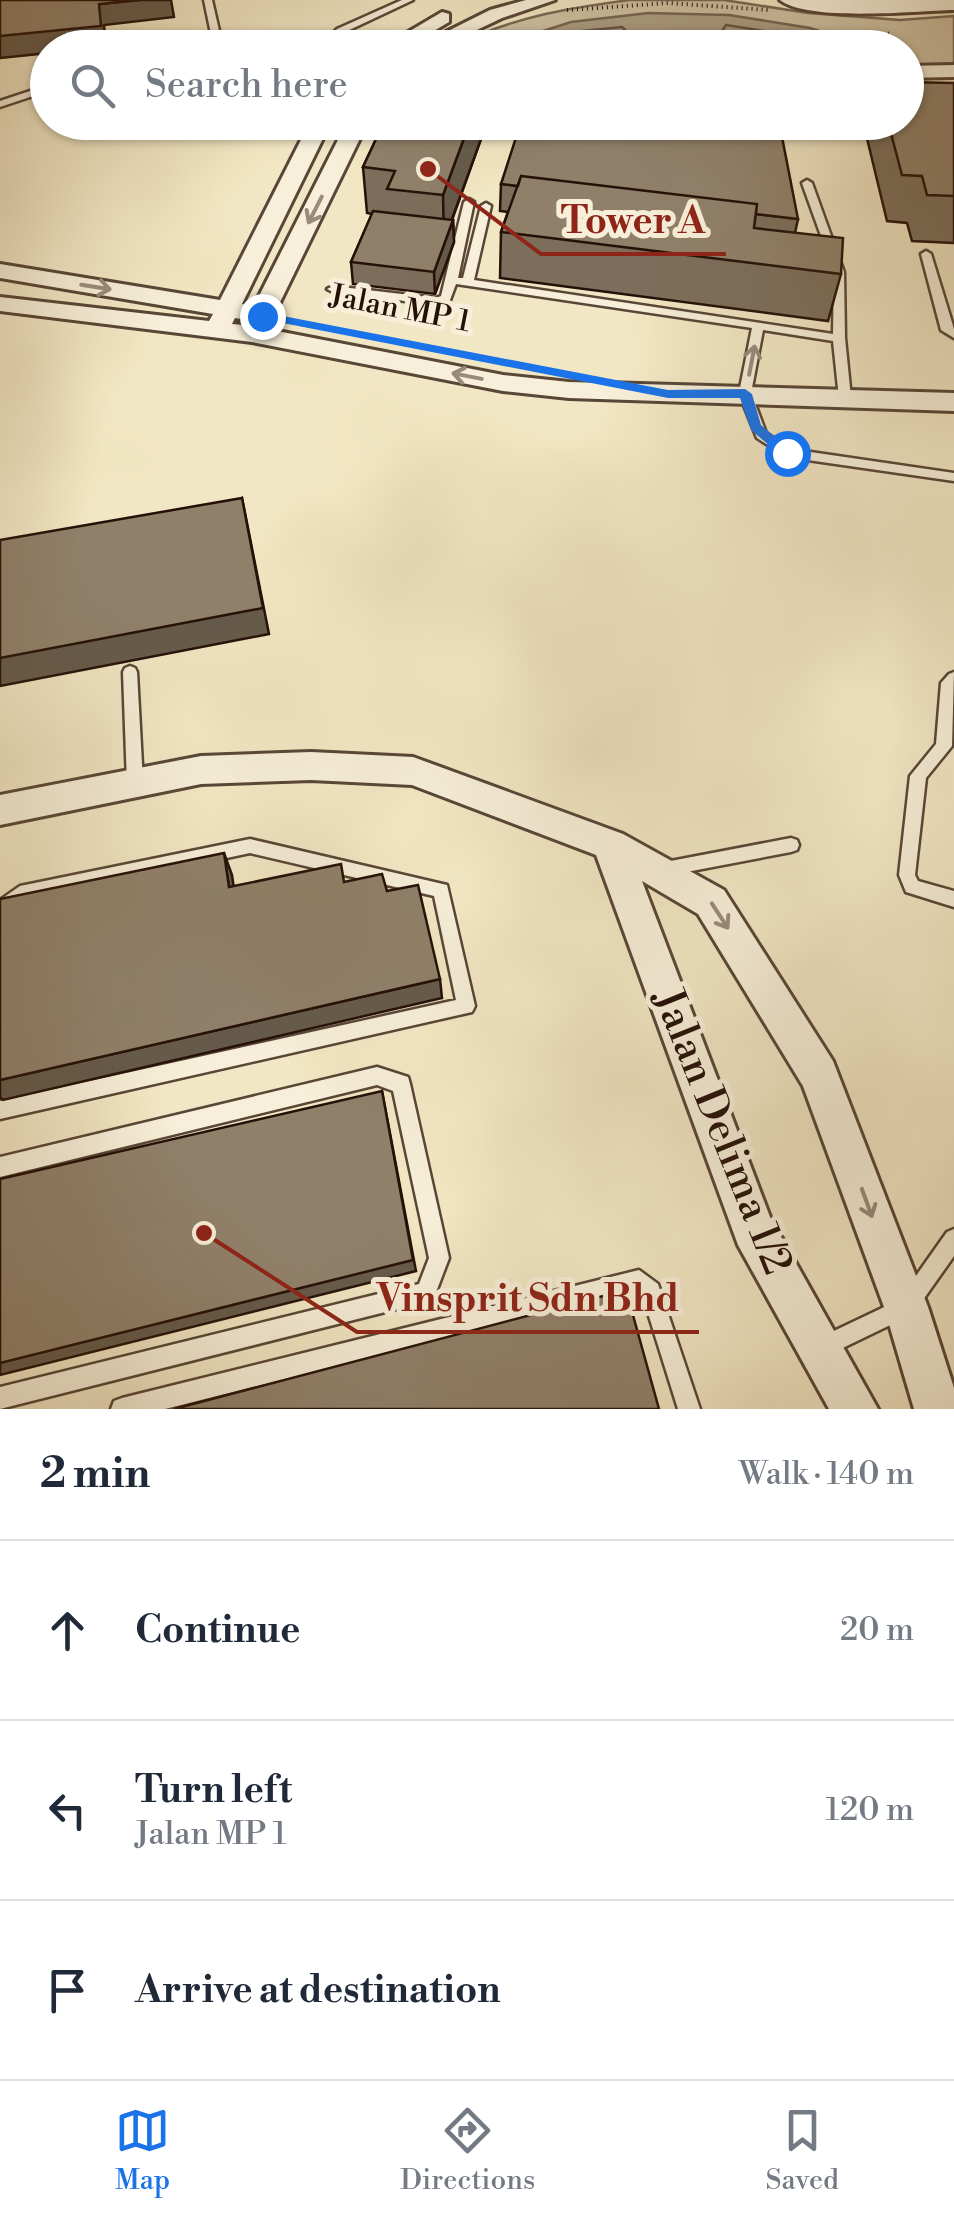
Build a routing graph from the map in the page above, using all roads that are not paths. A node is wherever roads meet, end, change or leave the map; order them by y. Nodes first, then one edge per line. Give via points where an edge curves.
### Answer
1 (208, 0) edge
2 (409, 0) edge
3 (495, 0) edge
4 (782, 5) edge
5 (954, 5) edge
6 (553, 6) edge
7 (215, 30) edge
8 (342, 30) edge
9 (419, 30) edge
10 (462, 30) edge
11 (954, 71) edge
12 (924, 72) edge
13 (30, 94) edge
14 (0, 104) edge
15 (312, 140) edge
16 (349, 140) edge
17 (301, 165) junction
18 (807, 183) dead end
19 (469, 202) dead end
20 (486, 206) dead end
21 (926, 254) dead end
22 (0, 271) edge
23 (452, 280) junction
24 (468, 282) junction
25 (332, 289) dead end
26 (134, 293) junction
27 (0, 304) edge
28 (223, 319) junction
29 (257, 325) junction
30 (758, 327) junction
31 (954, 334) edge
32 (839, 338) junction
33 (745, 394) junction
34 (844, 398) junction
35 (954, 402) edge
36 (954, 477) edge
37 (130, 672) dead end
38 (954, 678) edge
39 (135, 783) junction
40 (0, 810) edge
41 (791, 845) dead end
42 (629, 864) junction
43 (954, 899) edge
44 (0, 911) edge
45 (0, 1110) edge
46 (0, 1167) edge
47 (954, 1239) edge
48 (906, 1307) junction
49 (820, 1348) junction
50 (0, 1398) edge
51 (122, 1409) edge
52 (689, 1409) edge
53 (855, 1409) edge
54 (937, 1409) edge

1 - 7 lane
2 - 8 lane
3 - 9 street
4 - 5 street
6 - 10 street via 496,14
11 - 12 street
13 - 14 lane
15 - 17 street
16 -> 29 street
17 - 26 street via 215,279 179,292
17 - 28 street
18 - 32 lane via 839,272
19 - 23 lane
20 - 24 lane
21 - 31 lane via 947,330
22 -> 26 street, Jalan MP 1
23 - 24 lane
23 - 25 lane via 438,302
24 - 30 lane
26 - 28 street, Jalan MP 1
27 - 28 street, Jalan MP 1
28 - 29 street, Jalan MP 1
29 - 33 street, Jalan MP 1 via 503,383
30 - 32 lane
33 -> 30 lane
32 - 34 lane
33 - 34 street, Jalan MP 1
33 - 36 lane via 755,427 787,453
34 - 35 street, Jalan MP 1
37 - 39 lane
38 - 43 lane via 948,683 944,746 918,776 907,876 912,887
39 - 40 street
39 - 42 street via 201,770 311,766 413,772
41 - 42 lane
42 -> 48 street via 711,902 819,1075
42 - 49 street, Jalan Delima 1/2 via 752,1230
44 - 45 lane via 20,894 250,846 441,890 466,1006
46 - 50 lane via 377,1076 401,1084 439,1258 426,1293
47 - 48 lane
48 - 49 lane
48 - 54 street
49 - 53 street, Jalan Delima 1/2
51 - 52 lane via 639,1280 651,1290

